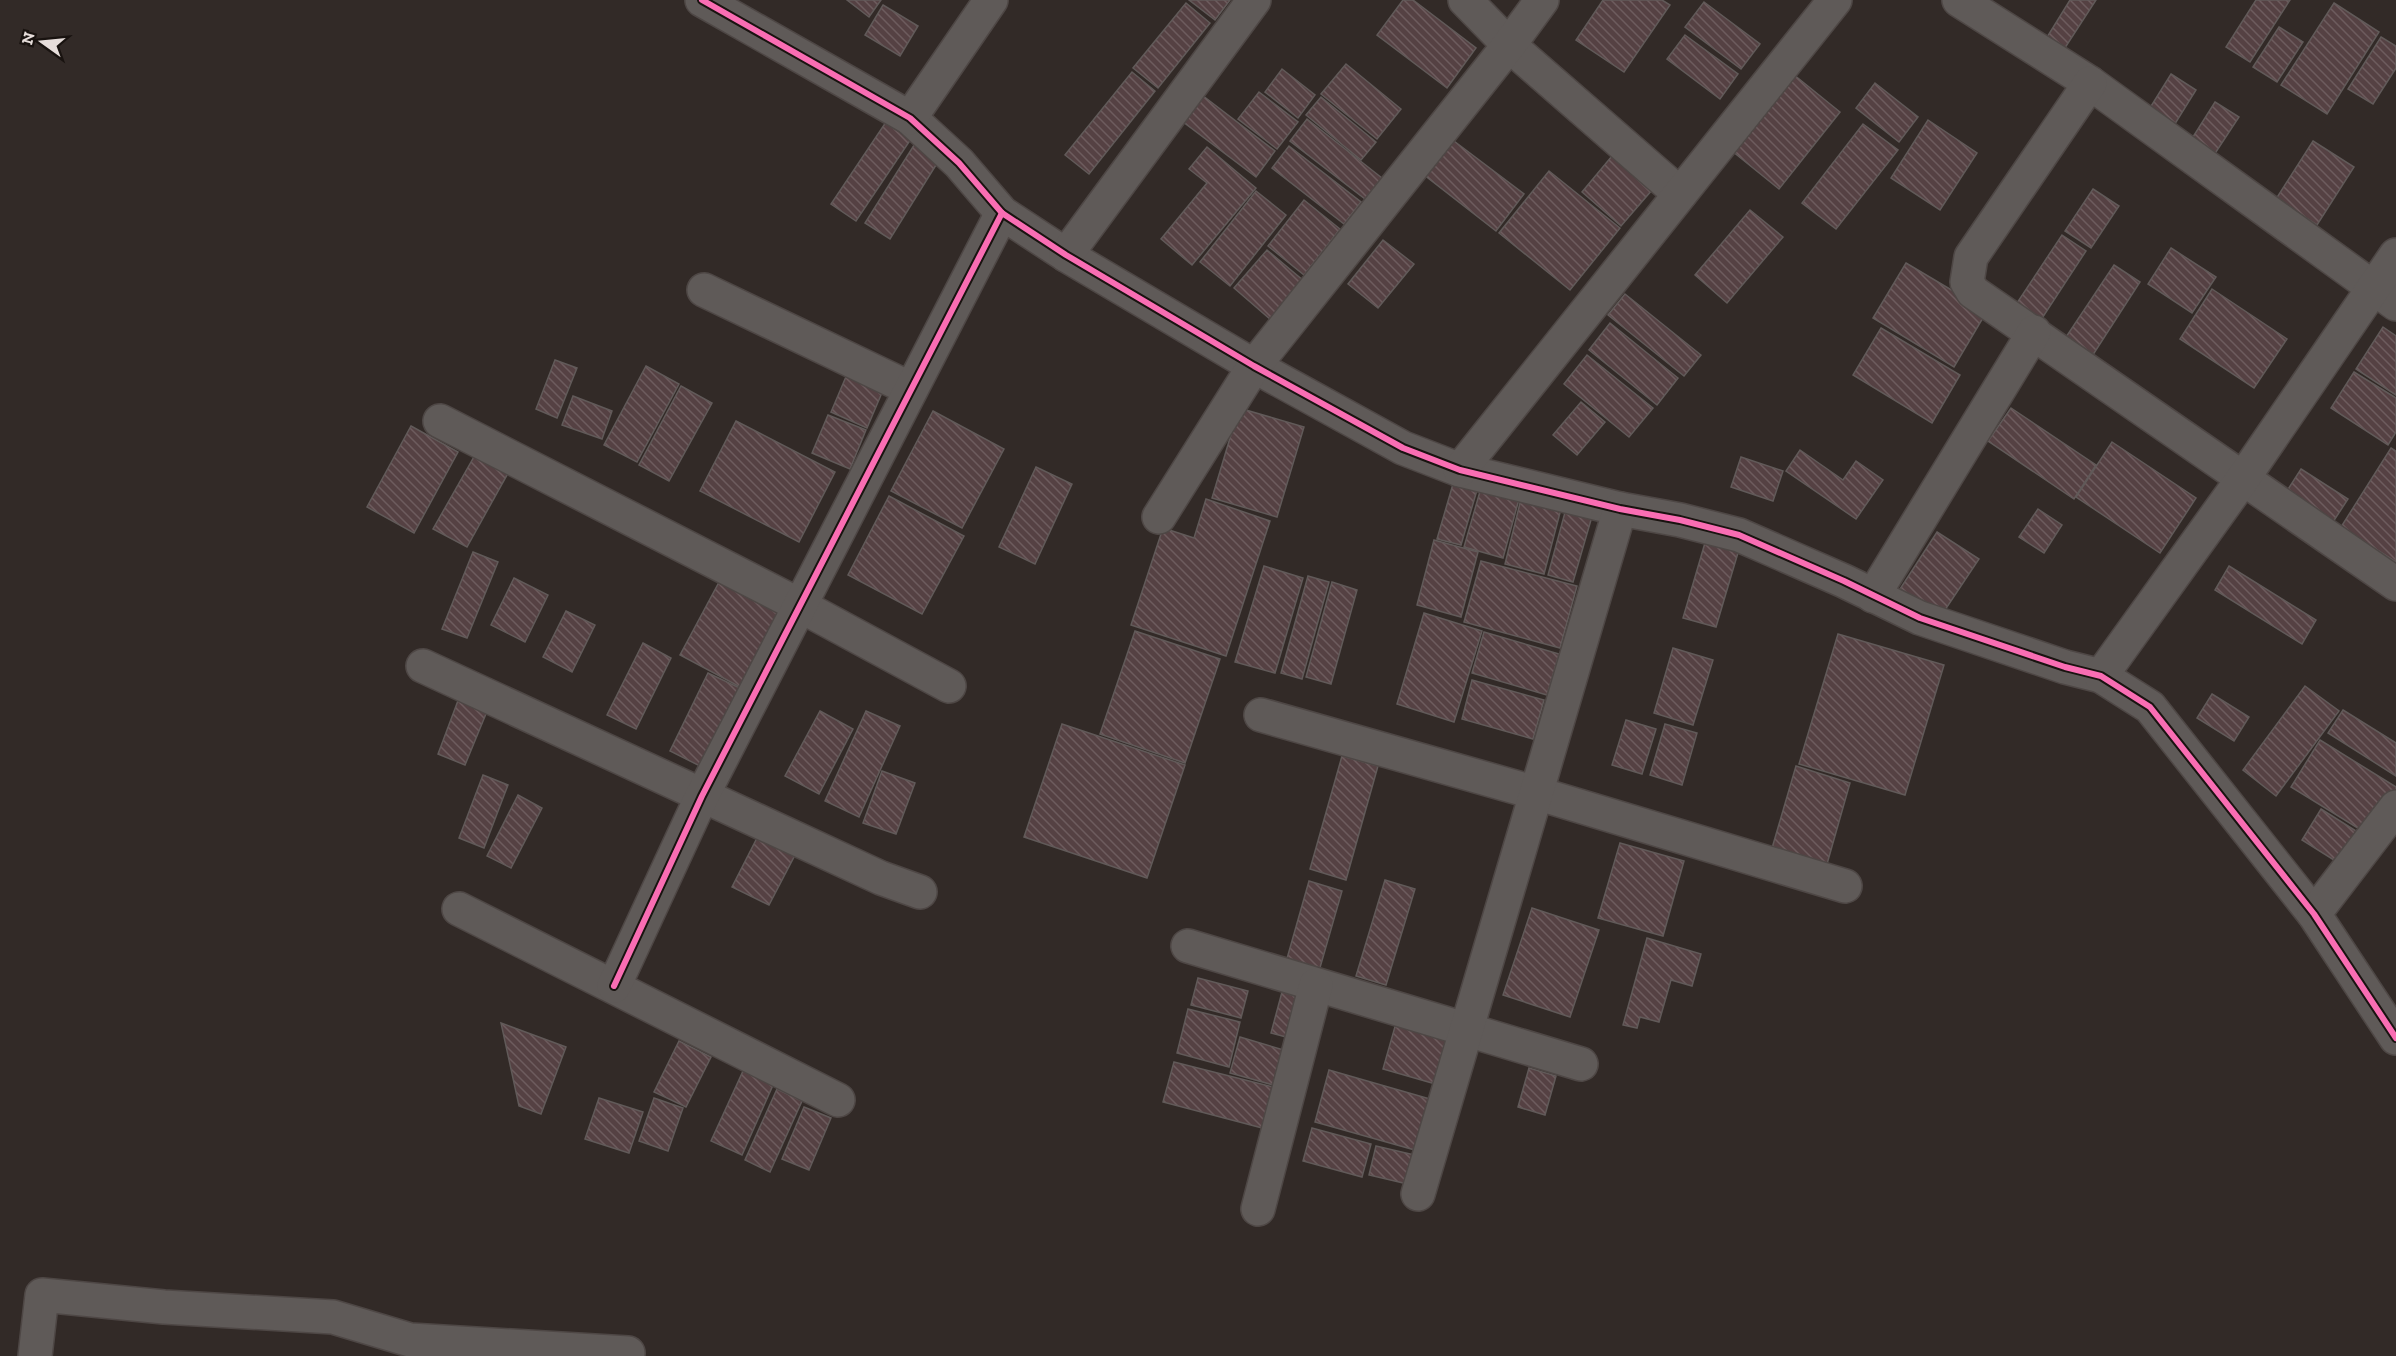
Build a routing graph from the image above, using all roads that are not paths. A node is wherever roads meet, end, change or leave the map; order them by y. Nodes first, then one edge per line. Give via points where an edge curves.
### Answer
1 (702, 0) edge
2 (991, 0) edge
3 (1254, 0) edge
4 (1465, 0) edge
5 (1542, 0) edge
6 (1835, 0) edge
7 (1959, 0) edge
8 (1509, 45) junction
9 (2090, 83) junction
10 (910, 118) junction
11 (1680, 194) junction
12 (1002, 213) junction
13 (1066, 255) junction
14 (2396, 255) edge
15 (704, 290) dead end
16 (2384, 297) edge
17 (2034, 332) junction
18 (1254, 366) junction
19 (911, 389) junction
20 (440, 421) dead end
21 (1460, 470) junction
22 (2242, 480) junction
23 (1620, 509) junction
24 (1159, 517) dead end
25 (2396, 584) edge
26 (1873, 596) junction
27 (799, 605) junction
28 (423, 666) dead end
29 (2101, 676) junction
30 (949, 686) dead end
31 (1261, 715) dead end
32 (1536, 793) junction
33 (702, 796) junction
34 (2396, 807) edge
35 (1845, 886) dead end
36 (920, 892) dead end
37 (459, 909) dead end
38 (2314, 914) junction
39 (1188, 946) dead end
40 (1316, 985) junction
41 (614, 986) junction
42 (1465, 1029) junction
43 (2396, 1038) edge
44 (1581, 1064) dead end
45 (838, 1100) dead end
46 (1418, 1194) dead end
47 (1258, 1209) dead end
48 (628, 1353) dead end
49 (34, 1356) edge

1 - 10 street
2 - 10 street
3 - 13 street
4 - 8 street
5 - 8 street
6 - 11 street
7 - 9 street
8 - 11 street
8 - 18 street
9 - 16 street
9 - 17 street via 1971,257 1968,267 1967,282 1973,292
10 - 12 street via 959,163
11 - 21 street
12 - 13 street
12 - 19 street
13 - 18 street
14 - 16 street
15 - 19 street
16 - 22 street
17 - 22 street
17 - 26 street
18 - 21 street via 1403,448
18 - 24 street
19 - 27 street
20 - 27 street
21 - 23 street
22 - 25 street
22 - 29 street
23 - 26 street via 1739,535
23 - 32 street
26 - 29 street via 1930,622
27 - 30 street
27 - 33 street
28 - 33 street
29 - 38 street via 2150,707
31 - 32 street
32 - 35 street
32 - 42 street
33 - 36 street
33 - 41 street
34 - 38 street
37 - 41 street
38 - 43 street
39 - 40 street
40 - 42 street
40 - 47 street
41 - 45 street
42 - 44 street
42 - 46 street
48 - 49 street via 410,1340 333,1317 42,1295

